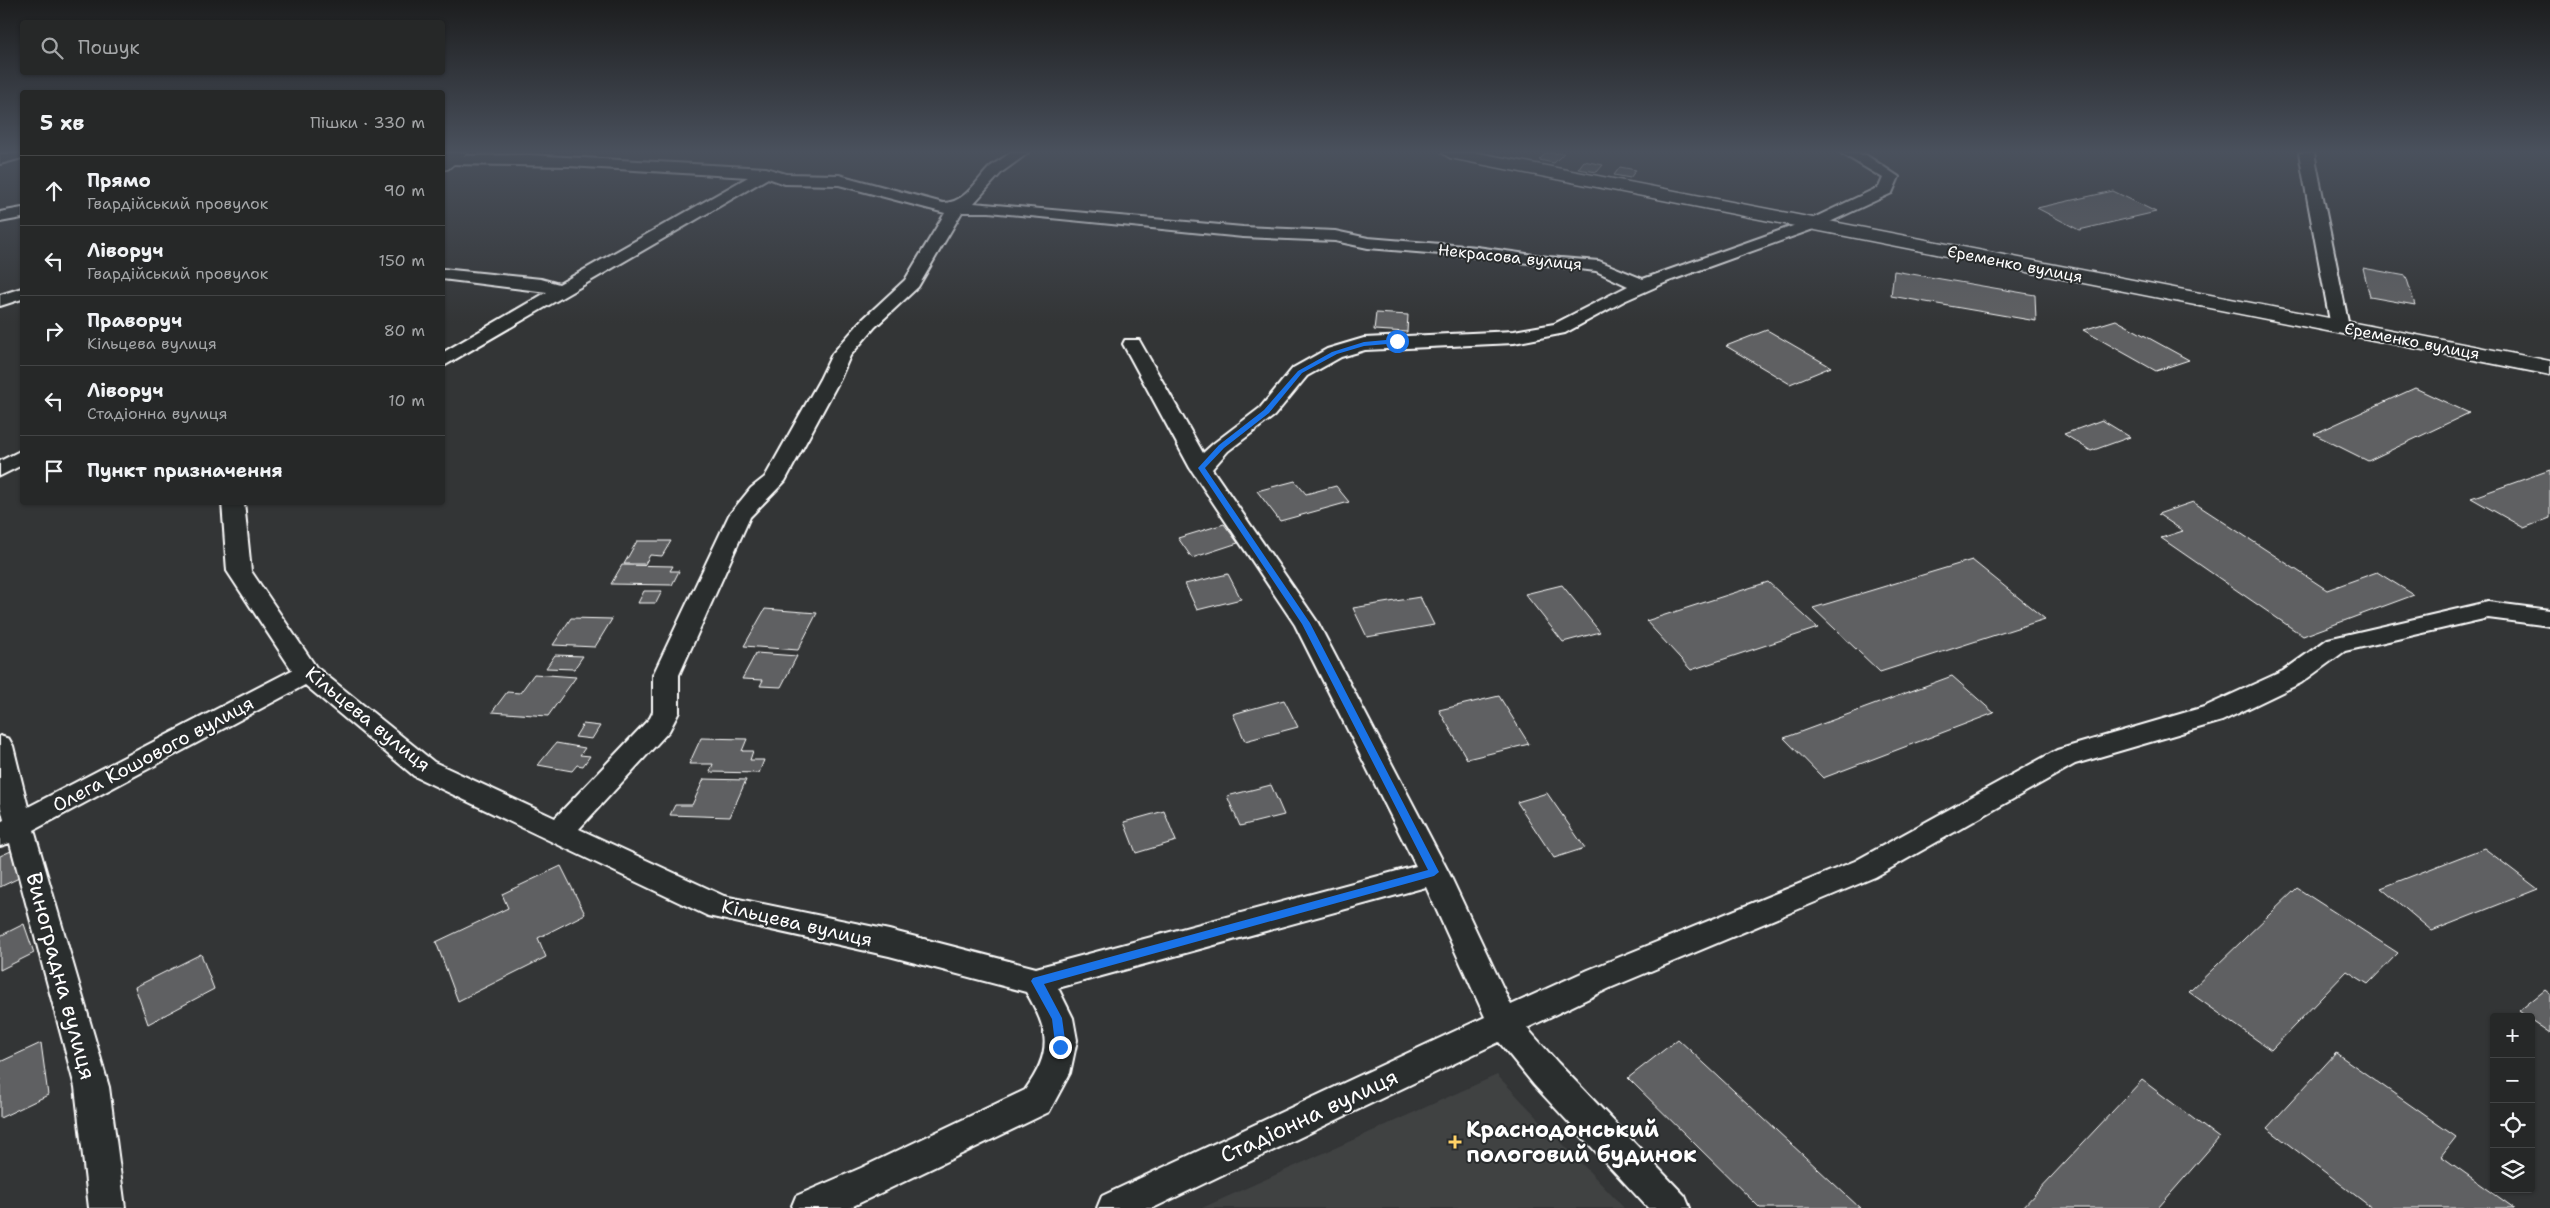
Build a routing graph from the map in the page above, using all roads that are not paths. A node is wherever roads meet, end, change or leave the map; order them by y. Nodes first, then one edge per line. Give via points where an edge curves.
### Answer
1 (703, 209) edge
2 (958, 209) edge
3 (1013, 209) edge
4 (1738, 209) edge
5 (1844, 209) edge
6 (2317, 209) edge
7 (20, 213) edge
8 (0, 218) edge
9 (1813, 224) junction
10 (445, 274) edge
11 (1643, 286) junction
12 (562, 291) junction
13 (20, 294) edge
14 (0, 300) edge
15 (2340, 327) junction
16 (1132, 344) dead end
17 (445, 359) edge
18 (2550, 368) edge
19 (20, 457) edge
20 (1201, 468) junction
21 (0, 470) edge
22 (233, 505) edge
23 (2550, 618) edge
24 (307, 673) junction
25 (0, 746) edge
26 (9, 830) edge
27 (559, 832) junction
28 (1434, 872) junction
29 (1036, 981) junction
30 (1504, 1024) junction
31 (107, 1208) edge
32 (809, 1208) edge
33 (1115, 1208) edge
34 (1672, 1208) edge

1 - 12 street
2 - 27 street via 912,283 841,354 774,481 740,514 666,675 666,712 660,724
3 - 11 street, Некрасова вулиця via 1243,232 1334,236 1368,243 1599,266
4 - 9 street, Єременко вулиця
5 - 9 street
6 - 15 street
7 - 8 street
9 - 11 street
9 - 15 street, Єременко вулиця
10 - 12 street via 541,284
11 - 20 street via 1559,329 1514,337 1364,344 1334,353 1300,372 1267,412 1221,446
12 - 17 street
13 - 14 street
15 - 18 street, Єременко вулиця
16 - 20 street
19 - 21 street
20 - 28 street via 1306,623
22 - 24 street, Кільцева вулиця via 239,571
23 - 30 street, Стадіонна вулиця via 2488,610 2337,645 2292,677 2221,710 2066,757 1865,869 1599,979
24 - 26 street, Олега Кошового вулиця
24 - 27 street, Кільцева вулиця via 424,769
25 - 26 street, Виноградна вулиця
26 - 31 street, Виноградна вулиця via 92,1087
27 - 29 street, Кільцева вулиця via 719,907 889,943
28 - 29 street, Кільцева вулиця
28 - 30 street
29 - 32 street via 1057,1018 1060,1047 1050,1084 1037,1101
30 - 33 street, Стадіонна вулиця
30 - 34 street via 1546,1074

